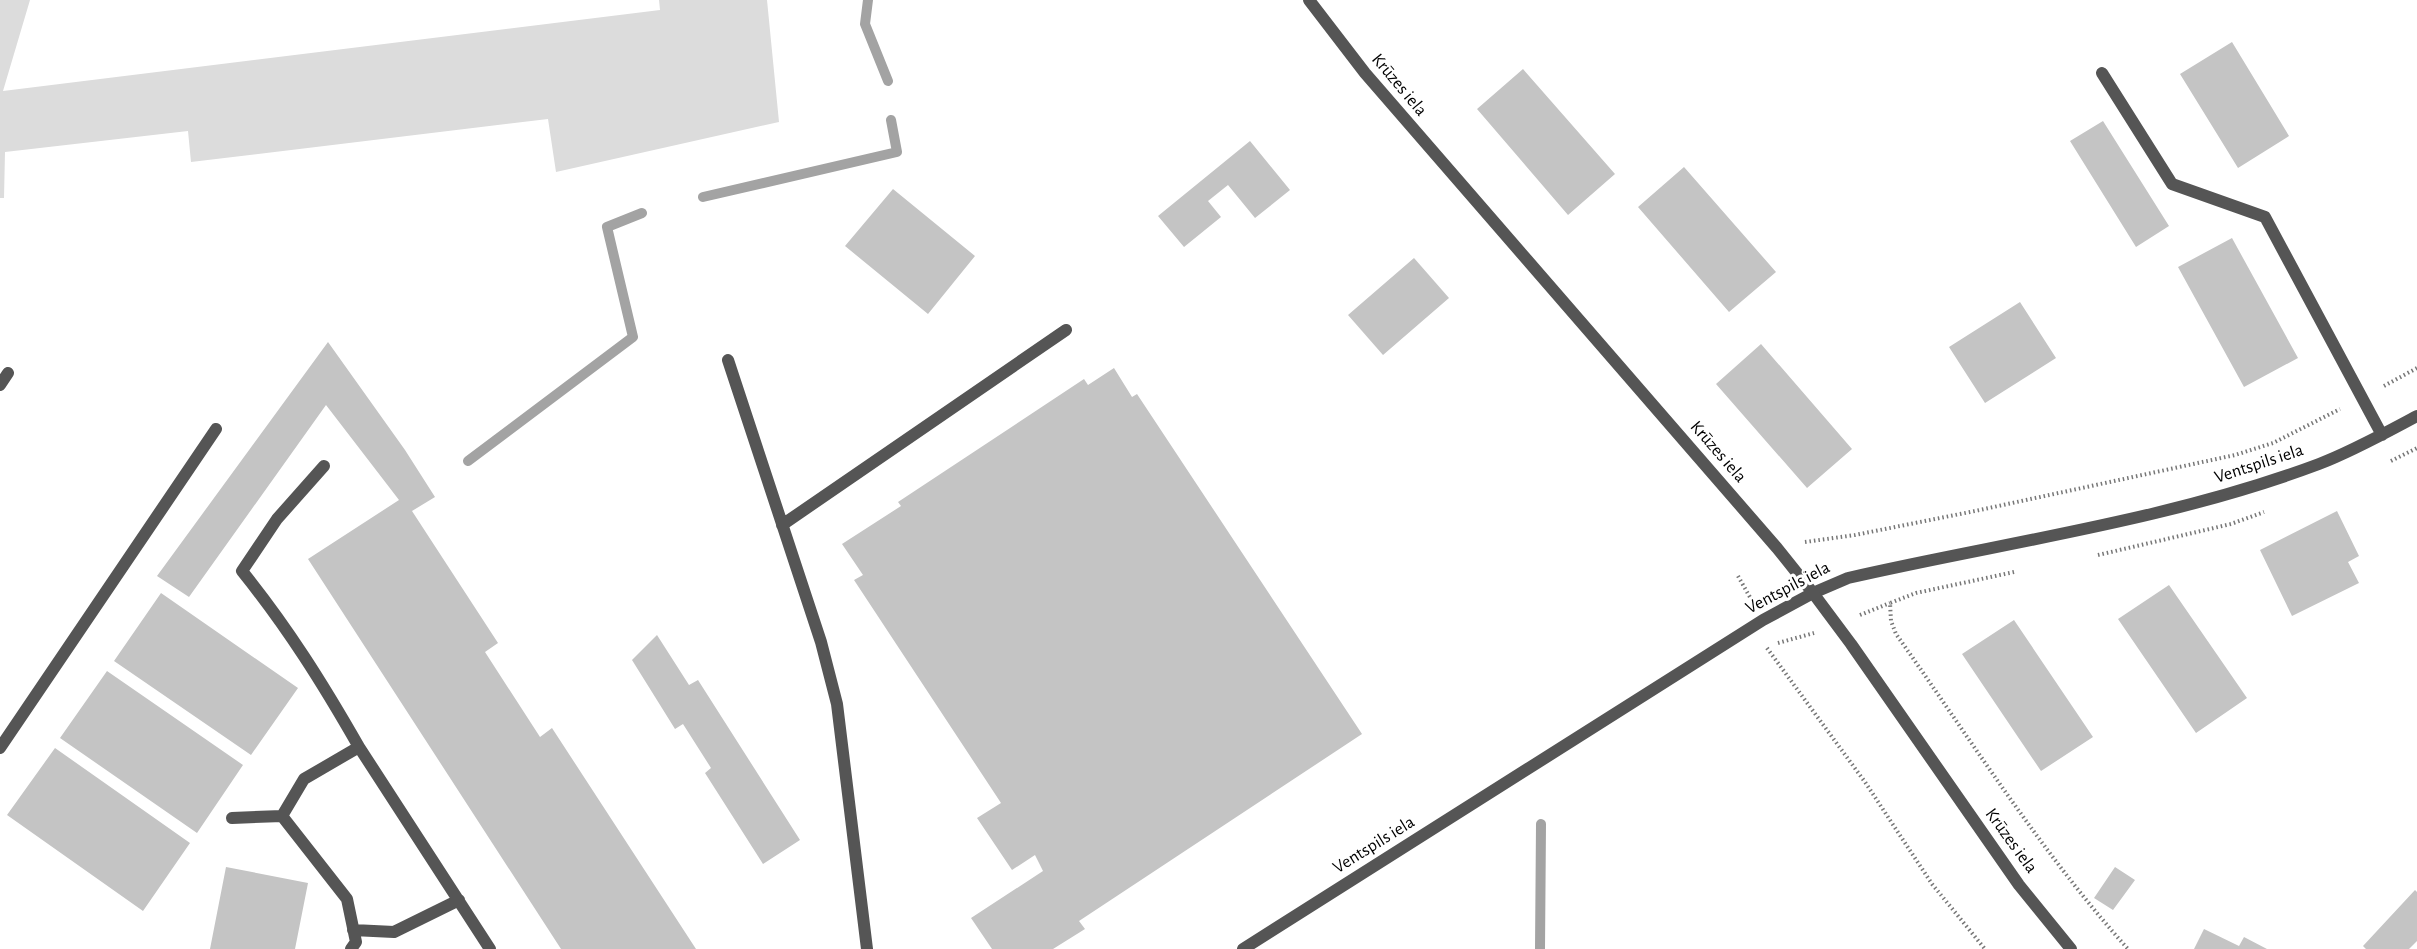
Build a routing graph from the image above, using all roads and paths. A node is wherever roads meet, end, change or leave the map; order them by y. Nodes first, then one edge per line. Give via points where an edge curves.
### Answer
1 (1309, 0) edge
2 (2102, 73) dead end
3 (1066, 330) dead end
4 (728, 360) dead end
5 (2417, 368) edge
6 (8, 373) dead end
7 (0, 385) edge
8 (2363, 398) junction
9 (2417, 416) edge
10 (216, 429) dead end
11 (2382, 435) junction
12 (2417, 448) edge
13 (2383, 465) dead end
14 (324, 466) dead end
15 (2272, 509) dead end
16 (782, 525) junction
17 (1777, 548) junction
18 (2087, 557) dead end
19 (2018, 571) dead end
20 (1738, 576) dead end
21 (1813, 593) junction
22 (1763, 620) junction
23 (359, 747) junction
24 (0, 748) edge
25 (282, 816) junction
26 (232, 818) dead end
27 (459, 900) junction
28 (353, 930) junction
29 (351, 949) edge
30 (490, 949) edge
31 (867, 949) edge
32 (1243, 949) edge
33 (1986, 949) edge
34 (2071, 949) edge
35 (2128, 949) edge

1 - 17 street, Krūzes iela via 1365,74
2 - 8 street via 2172,184 2265,217
3 - 16 street
4 - 16 street
5 - 8 path
6 - 7 street
8 - 11 street
8 - 17 path via 2273,443 2235,455
9 - 11 street, Ventspils iela
10 - 24 street
11 - 21 street, Ventspils iela via 2322,463 2259,485 2154,514 1848,578
12 - 13 path
14 - 23 street via 277,519 242,572 277,615
15 - 18 path via 2231,524
16 - 31 street via 837,704
17 - 21 street, Krūzes iela
19 - 35 path via 1916,593 1890,603 1891,621 1896,634 2054,859
20 - 22 path
21 - 22 street, Ventspils iela
21 - 34 street, Krūzes iela via 2019,885
22 - 32 street, Ventspils iela
22 - 33 path via 1766,646 1865,782 1932,884
23 - 25 street via 304,779
23 - 27 street
25 - 26 street
25 - 28 street via 347,899
27 - 28 street via 394,932
27 - 30 street
28 - 29 street via 356,942

